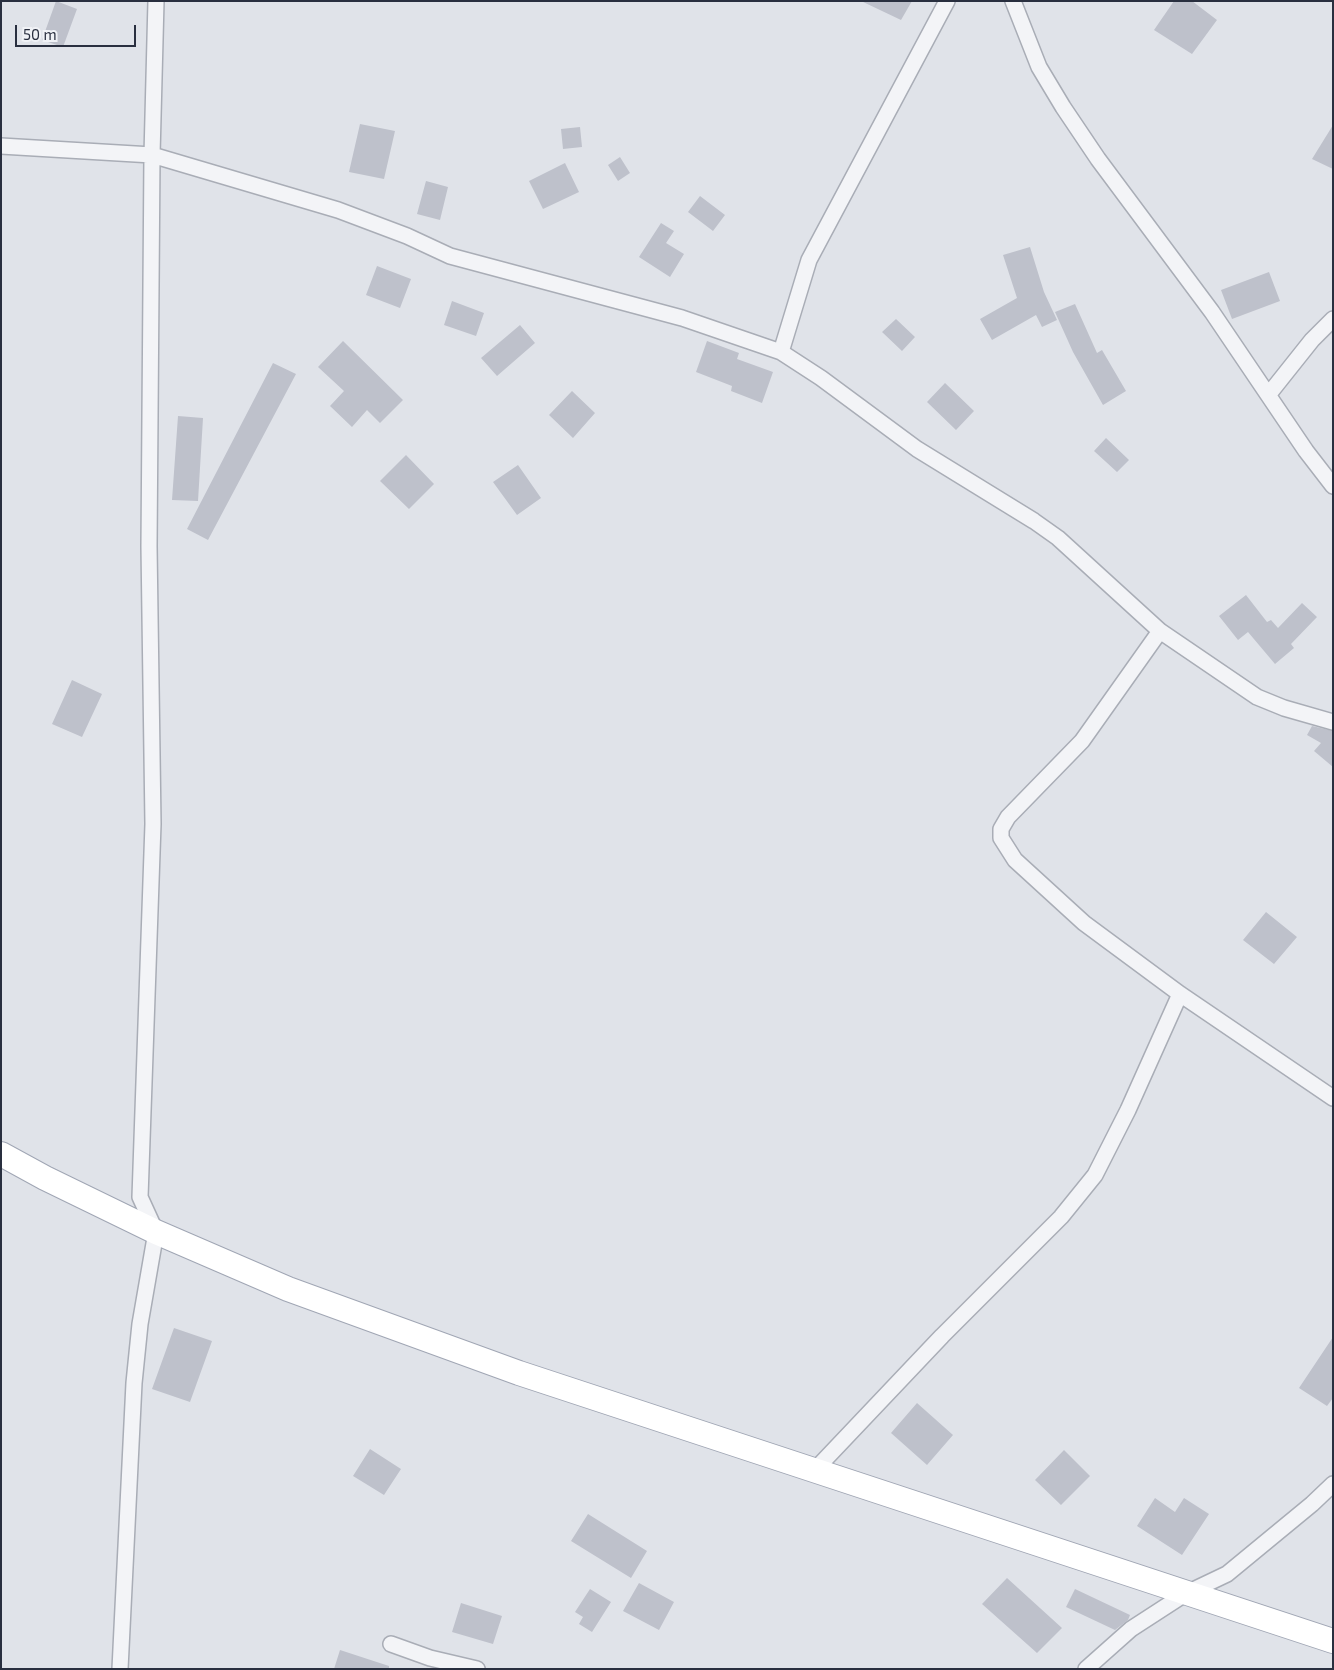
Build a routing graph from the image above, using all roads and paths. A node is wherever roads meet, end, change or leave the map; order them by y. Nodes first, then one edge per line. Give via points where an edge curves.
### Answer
1 (156, 1) edge
2 (946, 1) edge
3 (1013, 1) edge
4 (1, 146) edge
5 (152, 155) junction
6 (1333, 319) edge
7 (781, 352) junction
8 (1269, 394) junction
9 (1333, 486) edge
10 (1160, 631) junction
11 (1333, 722) edge
12 (1180, 994) junction
13 (1333, 1098) edge
14 (1, 1154) edge
15 (156, 1232) junction
16 (814, 1471) junction
17 (1333, 1484) edge
18 (1186, 1594) junction
19 (1333, 1642) edge
20 (391, 1644) dead end
21 (120, 1669) edge
22 (477, 1669) edge
23 (1086, 1669) edge

1 - 5 street
2 - 7 street via 809,260
3 - 8 street via 1039,67 1063,107
4 - 5 street
5 - 7 street via 338,210 450,256 682,318
5 - 15 street via 149,546 154,824 140,1197
6 - 8 street
7 - 10 street via 917,449 1058,538
8 - 9 street
10 - 11 street via 1257,697
10 - 12 street via 1082,741 1008,818 1001,829 1001,838 1015,860 1084,923
12 - 13 street
12 - 16 street via 1095,1175 1061,1217
14 - 15 main road
15 - 16 main road via 288,1289 518,1373
15 - 21 street via 134,1382
16 - 18 main road
17 - 18 street via 1227,1574
18 - 19 main road
18 - 23 street via 1131,1629
20 - 22 street via 430,1658

